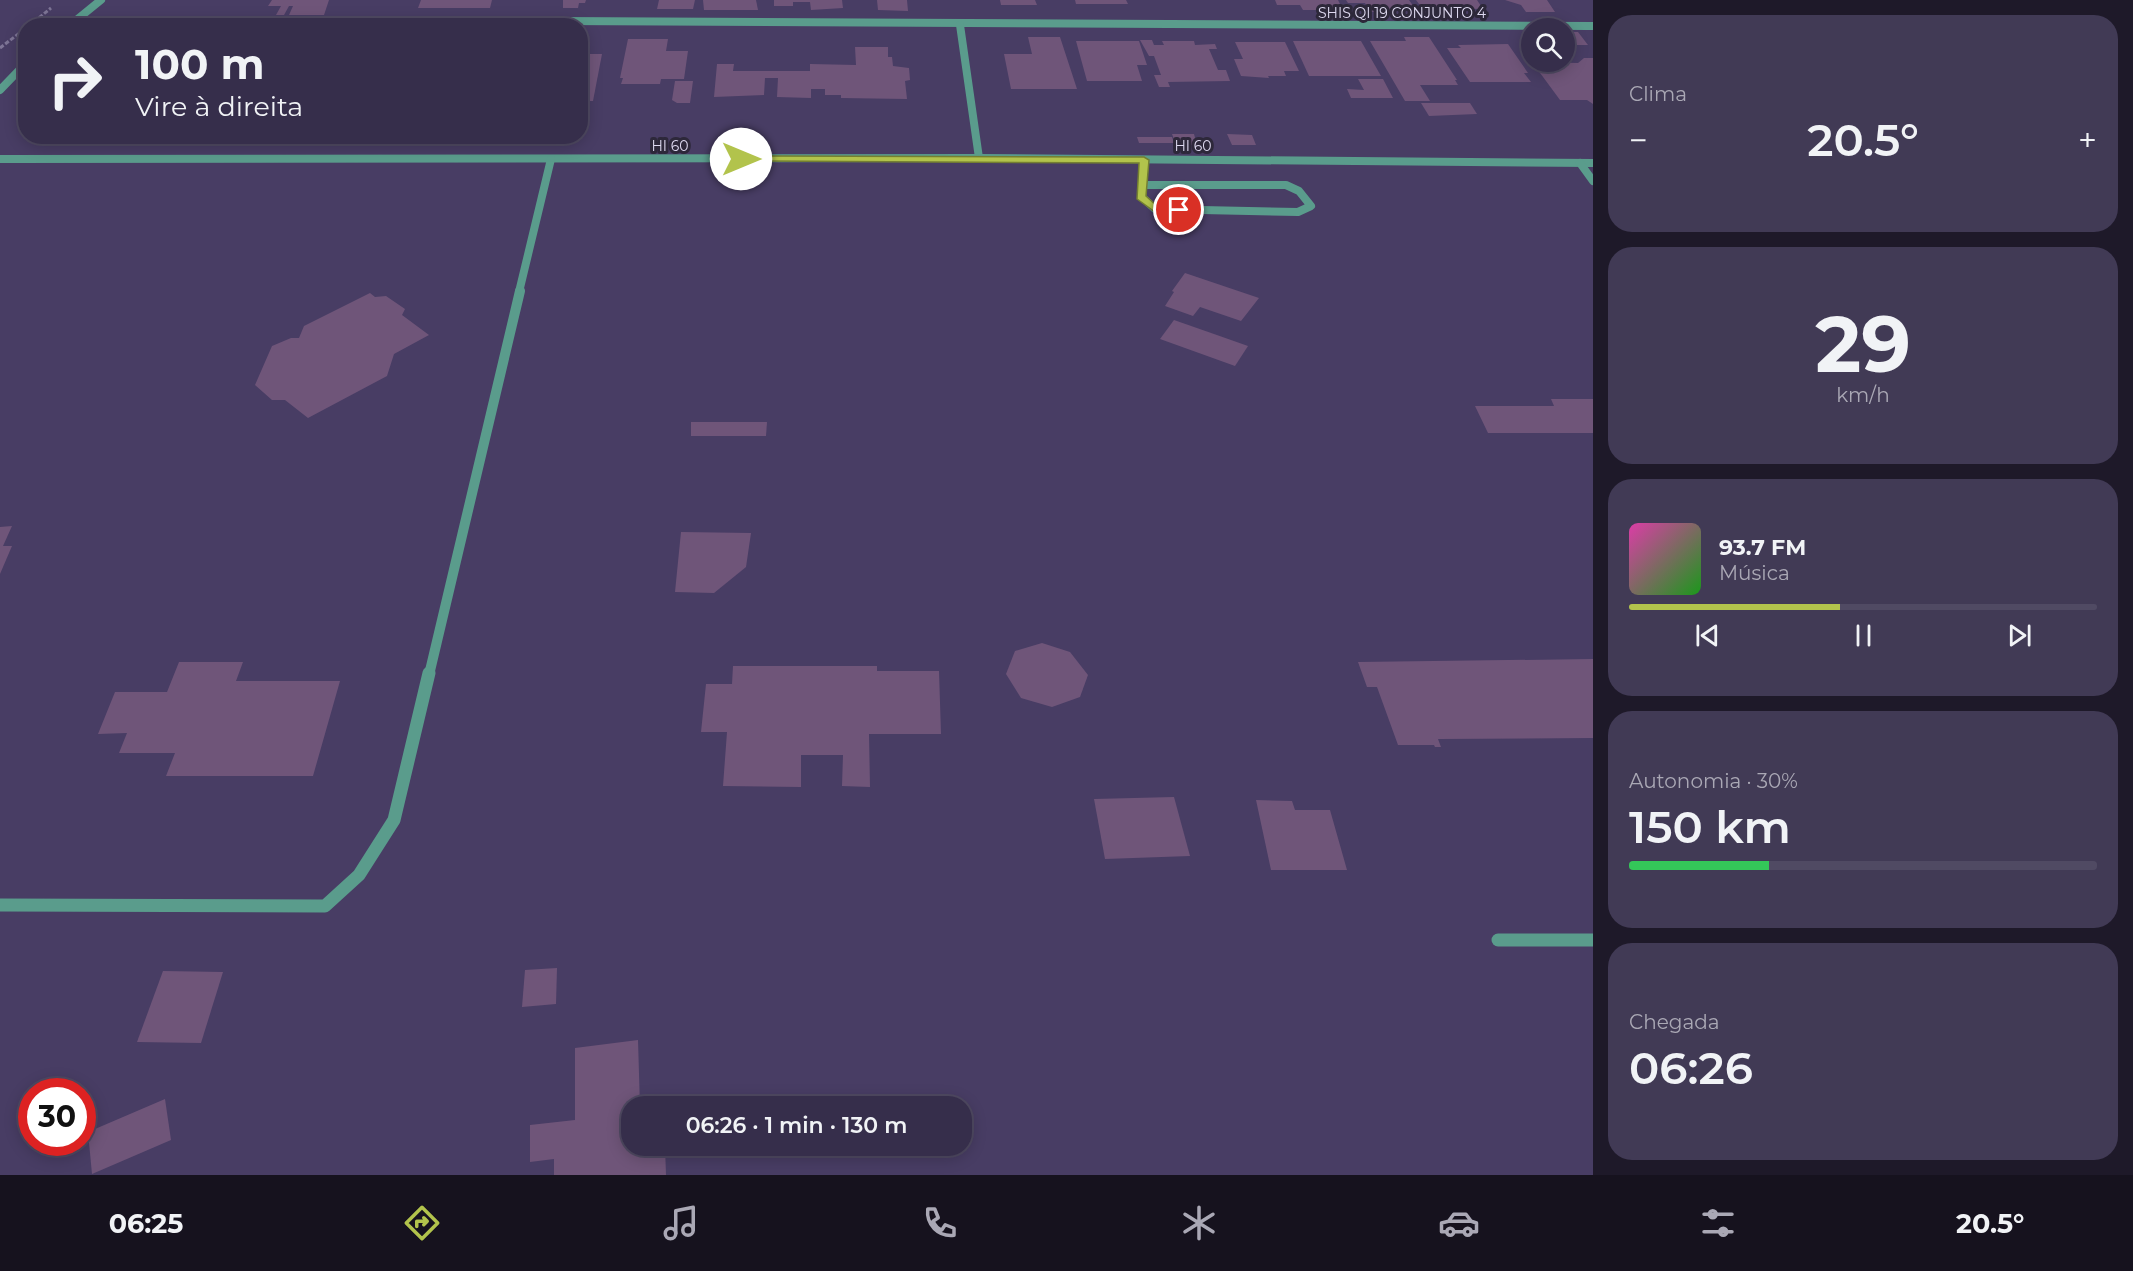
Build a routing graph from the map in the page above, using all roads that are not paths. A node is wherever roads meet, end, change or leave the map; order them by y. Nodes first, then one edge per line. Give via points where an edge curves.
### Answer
1 (101, 0) edge
2 (78, 18) edge
3 (588, 22) edge
4 (960, 25) junction
5 (1593, 26) edge
6 (18, 71) edge
7 (0, 90) edge
8 (979, 158) junction
9 (0, 159) edge
10 (552, 159) junction
11 (1144, 160) junction
12 (1580, 164) junction
13 (1593, 164) edge
14 (1593, 181) edge
15 (1142, 185) junction
16 (0, 905) edge
17 (1498, 940) dead end
18 (1593, 940) edge

1 - 2 street
3 - 4 street, SHIS QI 19 CONJUNTO 4
4 - 5 street, SHIS QI 19 CONJUNTO 4
4 - 8 street
6 - 7 street
8 - 10 street, HI 60
8 - 11 street, HI 60
9 - 10 street, HI 60
10 - 16 street via 394,820 359,874 325,906
11 - 12 street, HI 60
11 - 15 street
12 - 13 street, HI 60
12 - 14 street
15 - 15 street via 1286,185 1299,191 1311,206 1298,212 1155,209 1141,196
17 - 18 street

